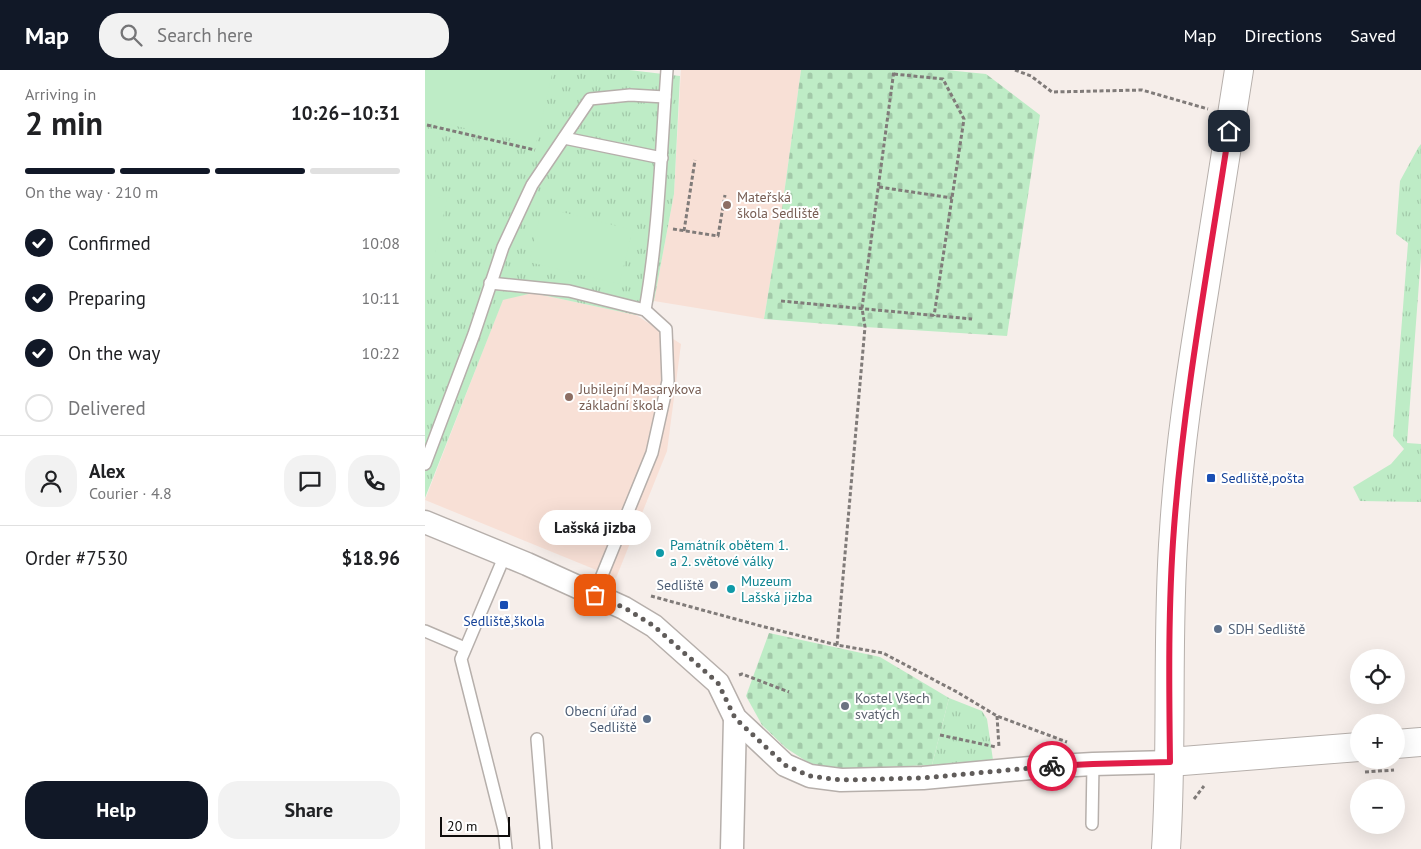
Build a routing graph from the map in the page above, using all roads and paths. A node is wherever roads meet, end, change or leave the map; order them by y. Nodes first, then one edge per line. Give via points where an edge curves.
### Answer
1 (667, 70) edge
2 (1015, 70) edge
3 (1239, 70) edge
4 (894, 72) edge
5 (665, 97) junction
6 (1232, 112) junction
7 (427, 125) dead end
8 (564, 138) junction
9 (553, 154) junction
10 (662, 158) junction
11 (695, 160) dead end
12 (879, 187) junction
13 (725, 195) dead end
14 (952, 198) junction
15 (655, 227) junction
16 (684, 231) junction
17 (490, 283) junction
18 (781, 301) dead end
19 (862, 308) junction
20 (645, 310) junction
21 (934, 316) junction
22 (972, 319) dead end
23 (425, 464) edge
24 (425, 522) edge
25 (505, 555) junction
26 (647, 594) dead end
27 (595, 595) junction
28 (425, 631) edge
29 (837, 645) junction
30 (465, 648) junction
31 (718, 683) junction
32 (789, 692) dead end
33 (997, 716) junction
34 (735, 718) junction
35 (940, 735) dead end
36 (537, 739) dead end
37 (1421, 742) edge
38 (1075, 744) dead end
39 (999, 748) junction
40 (1405, 751) edge
41 (1350, 760) edge
42 (1170, 762) junction
43 (1093, 764) junction
44 (1001, 770) junction
45 (1209, 783) dead end
46 (1193, 802) dead end
47 (1092, 824) dead end
48 (506, 849) edge
49 (546, 849) edge
50 (733, 849) edge
51 (1166, 849) edge

1 - 5 lane
2 - 6 path via 1031,76 1053,92 1142,90 1204,109
3 - 6 main road
4 - 12 path
4 - 14 path via 943,79 964,119
5 - 8 lane via 630,95 591,99
5 - 10 lane
6 - 42 main road via 1189,384 1176,503 1171,596
7 - 9 path
8 - 9 lane
8 - 10 lane
9 - 17 lane via 532,185
10 - 15 lane
11 - 16 path
12 - 14 path
12 - 19 path
13 - 16 path via 719,236
14 - 21 path
15 - 16 path
15 - 20 lane
17 - 20 lane via 569,291
17 - 23 lane
18 - 19 path
19 - 21 path
19 - 29 path via 865,327
20 - 27 lane via 666,329 668,381 652,453
21 - 22 path
24 - 25 street
25 - 27 street
25 - 30 lane
26 - 29 path
27 - 31 street via 654,626
28 - 30 lane
29 - 33 path via 883,653
30 - 48 lane via 461,659
31 - 32 path via 742,674
31 - 34 street
33 - 38 path
33 - 39 path
34 - 44 street via 785,765 810,776 841,780 923,778
34 - 50 street
35 - 39 path
36 - 49 lane
37 - 40 main road
39 - 44 path
41 - 42 main road
42 - 43 street
42 - 51 main road
43 - 44 street
43 - 47 lane
45 - 46 path

